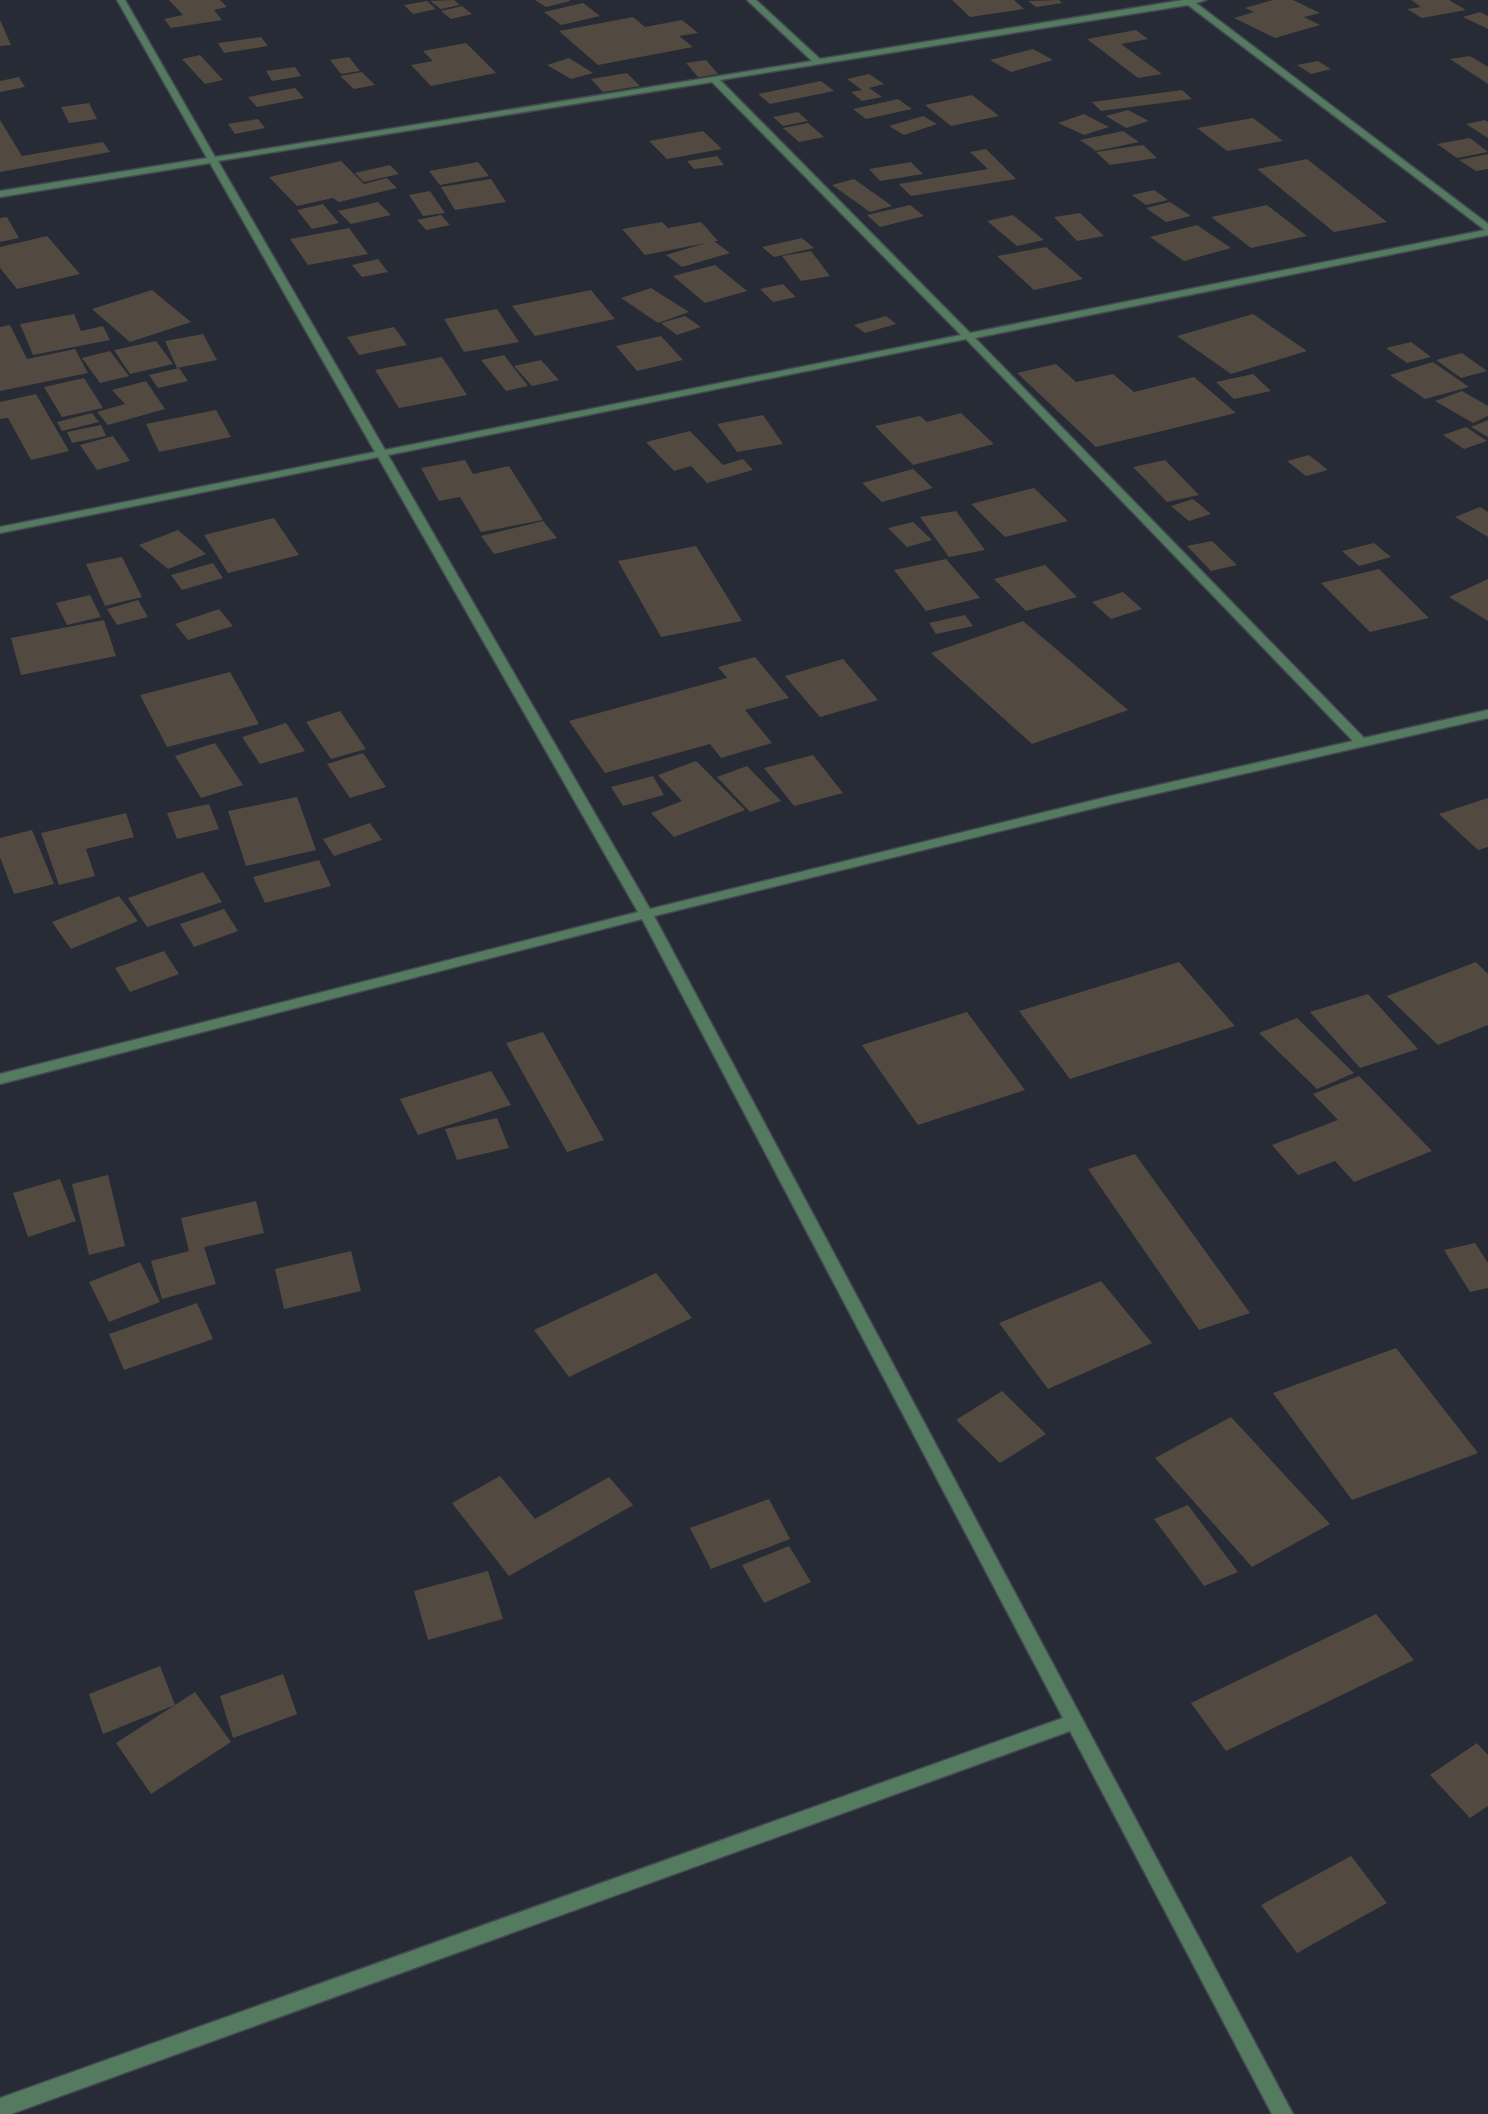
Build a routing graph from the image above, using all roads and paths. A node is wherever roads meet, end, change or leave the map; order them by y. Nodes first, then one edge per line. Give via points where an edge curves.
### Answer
1 (121, 0) edge
2 (751, 0) edge
3 (1202, 0) edge
4 (1189, 1) edge
5 (817, 61) junction
6 (713, 78) junction
7 (212, 158) junction
8 (0, 194) edge
9 (1488, 230) edge
10 (969, 337) junction
11 (383, 456) junction
12 (0, 530) edge
13 (1488, 714) edge
14 (1361, 742) junction
15 (646, 914) junction
16 (0, 1079) edge
17 (1074, 1721) junction
18 (0, 2108) edge
19 (1283, 2114) edge

1 - 7 street
2 - 5 street
3 - 4 street
4 - 5 street
4 - 9 street
5 - 6 street
6 - 7 street
6 - 10 street
7 - 8 street
7 - 11 street
9 - 10 street
10 - 11 street
10 - 14 street
11 - 12 street
11 - 15 street
13 - 14 street
14 - 15 street
15 - 16 street
15 - 17 street
17 - 18 street
17 - 19 street

